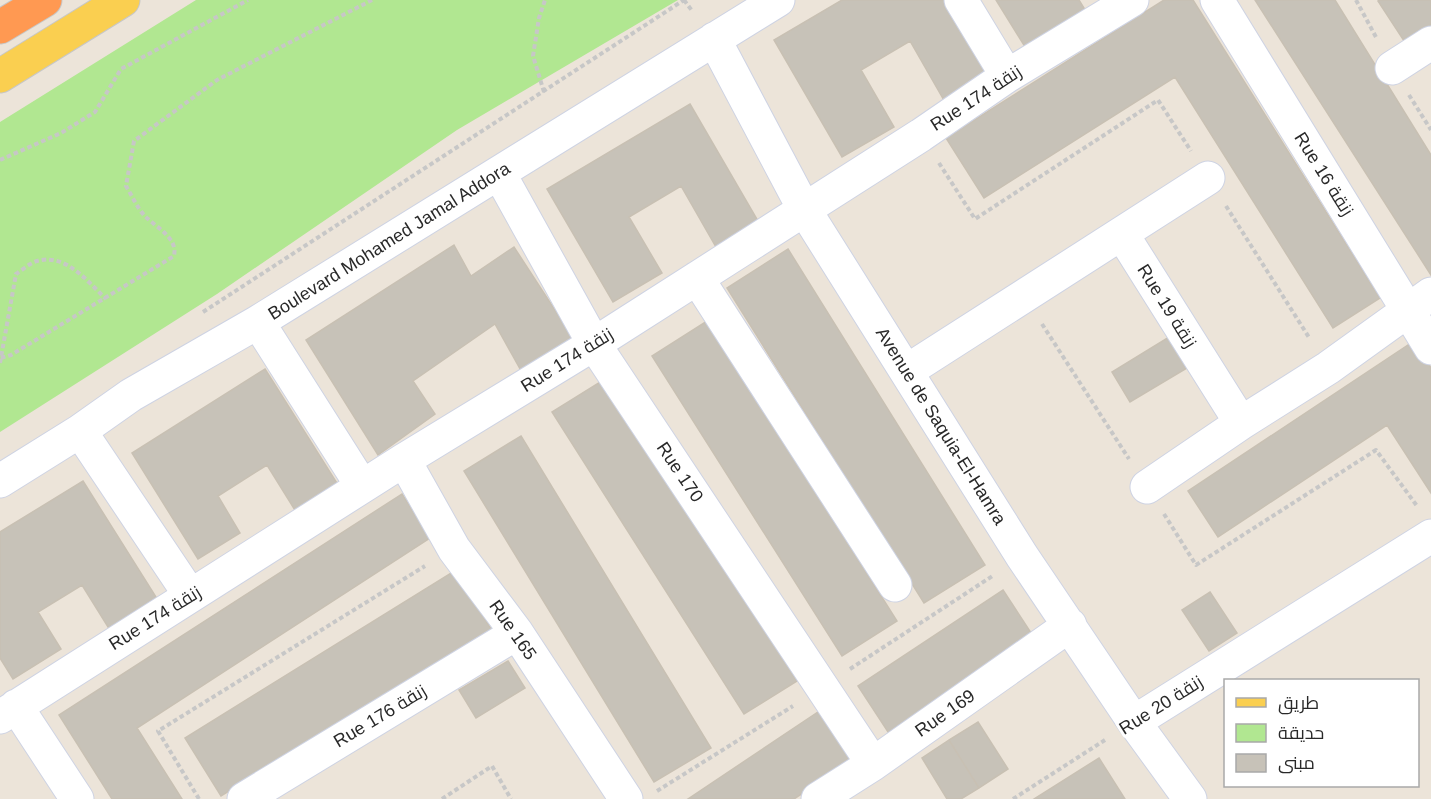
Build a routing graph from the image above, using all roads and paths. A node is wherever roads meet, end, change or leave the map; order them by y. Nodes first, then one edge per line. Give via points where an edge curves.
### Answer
1 (45, 0) edge
2 (123, 0) edge
3 (248, 0) edge
4 (372, 0) edge
5 (545, 0) edge
6 (684, 0) edge
7 (778, 0) edge
8 (961, 0) edge
9 (1132, 0) edge
10 (1217, 0) edge
11 (0, 27) edge
12 (714, 39) junction
13 (1431, 43) edge
14 (1392, 68) dead end
15 (0, 76) edge
16 (1008, 76) junction
17 (544, 92) junction
18 (0, 160) edge
19 (499, 173) junction
20 (1208, 178) dead end
21 (804, 209) junction
22 (1122, 234) junction
23 (697, 278) junction
24 (106, 299) junction
25 (1419, 302) edge
26 (194, 317) dead end
27 (258, 322) junction
28 (594, 344) junction
29 (1431, 348) edge
30 (1, 358) edge
31 (0, 363) edge
32 (908, 371) junction
33 (1241, 423) junction
34 (80, 431) junction
35 (404, 460) junction
36 (0, 481) edge
37 (362, 486) junction
38 (1147, 487) dead end
39 (1431, 536) edge
40 (454, 549) junction
41 (895, 585) dead end
42 (190, 595) junction
43 (1070, 625) junction
44 (517, 633) junction
45 (8, 712) edge
46 (1134, 722) junction
47 (873, 764) junction
48 (70, 796) edge
49 (199, 799) edge
50 (244, 799) edge
51 (442, 799) edge
52 (511, 799) edge
53 (626, 799) edge
54 (818, 799) edge
55 (1013, 799) edge
56 (1190, 799) edge

1 - 11 highway
2 - 15 main road
3 - 18 path via 121,69 94,111 61,133
4 - 24 path via 217,80 134,141 126,186 144,215 172,241 174,256
5 - 17 path via 533,56
6 - 17 path
7 - 12 street, Boulevard Mohamed Jamal Addora
8 - 16 street
9 - 16 street, Rue 174 زنقة
10 - 25 street, Rue 16 زنقة
12 - 19 street, Boulevard Mohamed Jamal Addora
12 - 21 street, Avenue de Saquia-El-Hamra
13 - 14 street
16 - 21 street, Rue 174 زنقة
17 - 26 path
19 - 27 street, Boulevard Mohamed Jamal Addora
19 - 28 street, Rue 170
20 - 22 street
21 - 23 street, Rue 174 زنقة
21 - 32 street, Avenue de Saquia-El-Hamra
22 - 32 street
22 - 33 street, Rue 19 زنقة
23 - 28 street, Rue 174 زنقة
23 - 41 street
24 - 30 path via 11,356
24 - 30 path via 77,271 57,259 36,261 16,274
25 - 29 street, Rue 16 زنقة
25 - 33 street via 1328,368
27 - 34 street, Boulevard Mohamed Jamal Addora via 131,395
27 - 37 street
28 - 35 street, Rue 174 زنقة
28 - 47 street, Rue 170
30 - 31 path
32 - 43 street, Avenue de Saquia-El-Hamra via 1016,547
33 - 38 street
34 - 36 street, Boulevard Mohamed Jamal Addora
34 - 42 street
35 - 37 street, Rue 174 زنقة
35 - 40 street, Rue 165
37 - 42 street, Rue 174 زنقة
39 - 46 street, Rue 20 زنقة
40 - 44 street, Rue 165
40 - 49 path via 158,731
42 - 45 street, Rue 174 زنقة
43 - 46 street, Avenue de Saquia-El-Hamra
43 - 47 street, Rue 169
44 - 50 street, Rue 176 زنقة
44 - 53 street, Rue 165
45 - 48 street
46 - 55 path, Rue 20 زنقة
46 - 56 street, Avenue de Saquia-El-Hamra
47 - 54 street, Rue 169
51 - 52 path via 492,766

